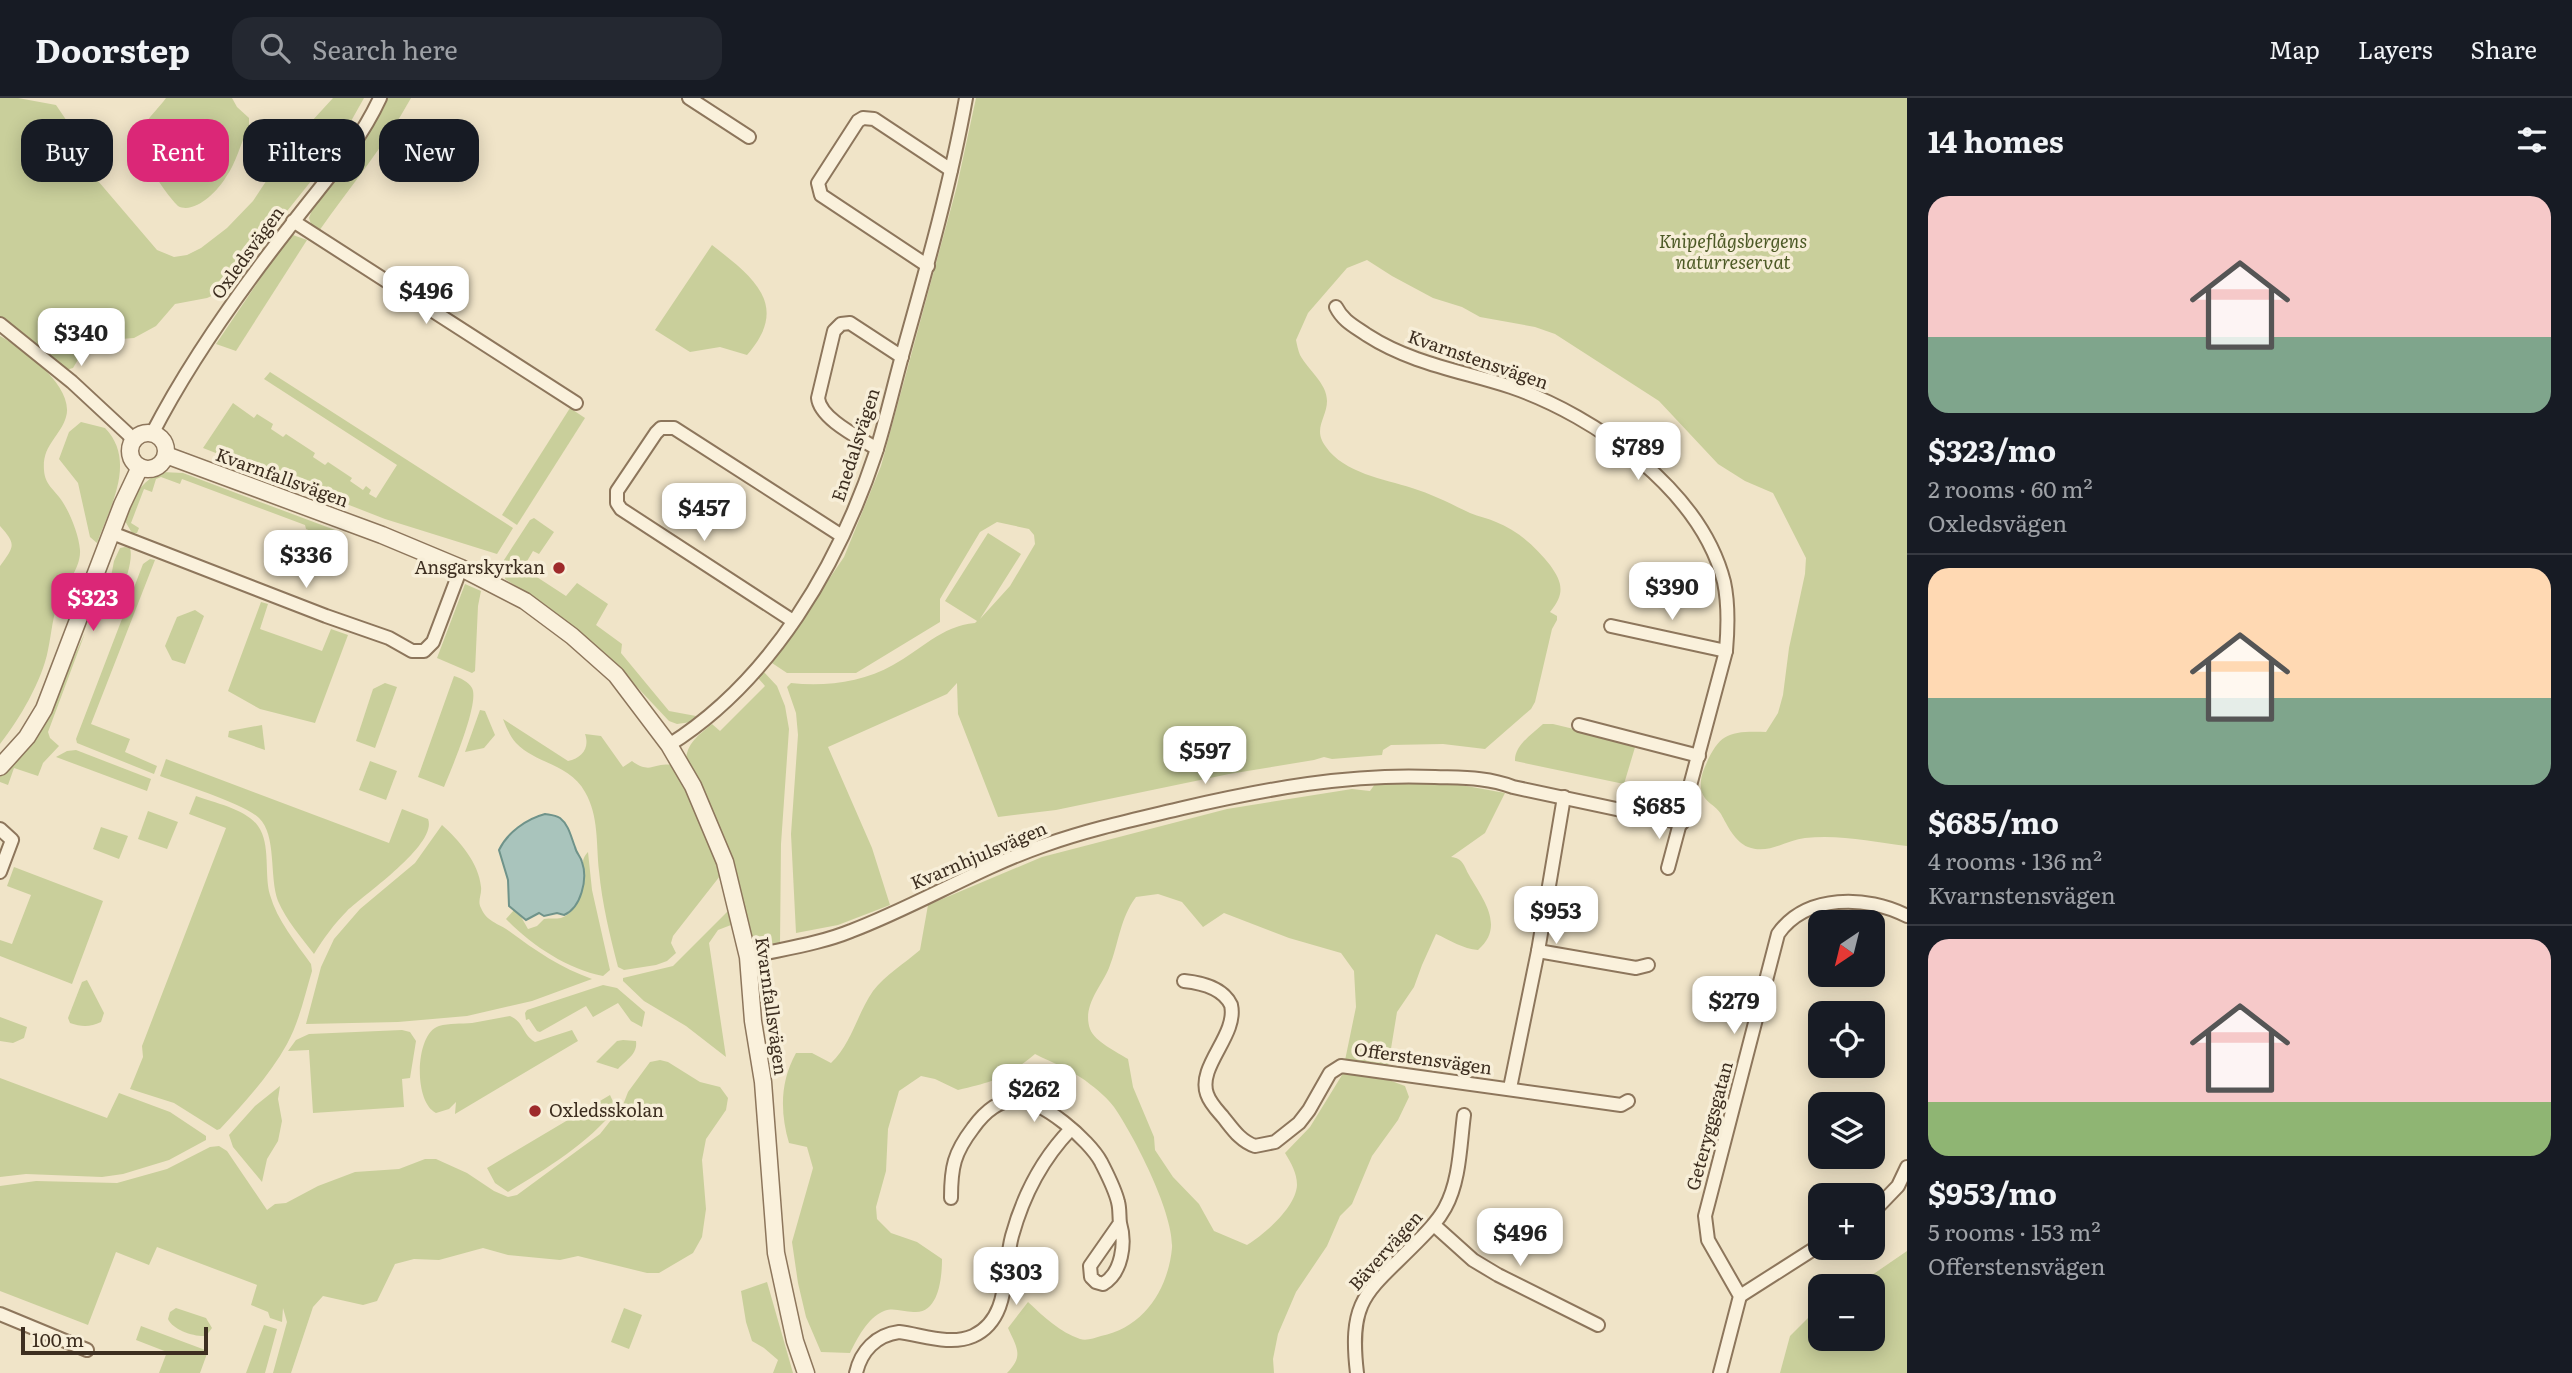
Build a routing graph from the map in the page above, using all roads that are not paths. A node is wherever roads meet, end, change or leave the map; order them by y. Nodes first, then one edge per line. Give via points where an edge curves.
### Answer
1 (380, 98) edge
2 (689, 98) edge
3 (967, 98) edge
4 (749, 137) dead end
5 (951, 170) junction
6 (293, 221) junction
7 (928, 266) junction
8 (1336, 307) dead end
9 (0, 324) edge
10 (902, 357) junction
11 (576, 403) dead end
12 (152, 434) junction
13 (134, 442) junction
14 (877, 449) junction
15 (166, 455) junction
16 (140, 467) junction
17 (111, 533) junction
18 (842, 536) junction
19 (461, 568) junction
20 (793, 621) junction
21 (1611, 625) dead end
22 (1726, 651) junction
23 (1579, 725) dead end
24 (670, 745) junction
25 (1699, 756) junction
26 (0, 767) edge
27 (1564, 797) junction
28 (1682, 823) junction
29 (0, 829) edge
30 (1668, 868) dead end
31 (0, 872) edge
32 (1907, 916) edge
33 (1538, 950) junction
34 (748, 957) junction
35 (1648, 965) dead end
36 (1184, 981) dead end
37 (1510, 1088) junction
38 (1628, 1101) dead end
39 (1464, 1115) dead end
40 (1071, 1129) junction
41 (1907, 1167) edge
42 (951, 1198) dead end
43 (1885, 1200) edge
44 (1121, 1223) dead end
45 (1434, 1225) junction
46 (1808, 1253) edge
47 (1740, 1296) junction
48 (0, 1314) edge
49 (1598, 1325) dead end
50 (87, 1350) dead end
51 (806, 1373) edge
52 (856, 1373) edge
53 (1357, 1373) edge
54 (1720, 1373) edge

1 - 6 street, Oxledsvägen via 351,149
2 - 4 street
3 - 5 street, Enedalsvägen
5 - 7 street, Enedalsvägen
5 - 7 street via 868,117 858,121 818,183 821,195
6 - 11 street
6 - 12 street, Oxledsvägen via 191,368
7 - 10 street, Enedalsvägen
8 - 22 street, Kvarnstensvägen via 1342,319 1387,346 1417,360 1536,396 1638,460 1677,498 1712,549 1724,583
9 - 13 street via 72,382
10 - 14 street, Enedalsvägen
10 - 14 street via 850,323 834,331 819,405 826,415
12 - 13 street
12 - 15 street via 163,442
13 - 16 street via 131,456
14 - 18 street, Enedalsvägen
15 - 16 street via 156,467
15 - 19 street, Kvarnfallsvägen
16 - 17 street
17 - 19 street via 419,652 433,642
17 - 26 street via 44,709
18 - 20 street, Enedalsvägen
18 - 20 street via 674,429 662,428 656,433 617,491 621,509
19 - 24 street, Kvarnfallsvägen via 525,601 572,635 616,676
20 - 24 street, Enedalsvägen via 764,662
21 - 22 street
22 - 25 street, Kvarnstensvägen
23 - 25 street
24 - 34 street, Kvarnfallsvägen via 693,786 724,862
25 - 28 street, Kvarnstensvägen
27 - 28 street, Kvarnhjulsvägen
27 - 33 street, Offerstensvägen
27 - 34 street, Kvarnhjulsvägen via 1491,779 1408,776 1258,792 1046,844 851,932
28 - 30 street, Kvarnstensvägen
29 - 31 street via 12,840
32 - 47 street, Geteryggsgatan via 1874,904 1842,901 1800,913 1778,934 1705,1216 1709,1240
33 - 35 street via 1636,968
33 - 37 street, Offerstensvägen
34 - 51 street, Kvarnfallsvägen via 776,1254
36 - 37 street, Offerstensvägen via 1220,991 1231,1005 1231,1022 1205,1087 1239,1137 1255,1146 1275,1142 1306,1116 1330,1073 1341,1066
37 - 38 street, Offerstensvägen via 1621,1105
39 - 45 street, Bävervägen via 1456,1180
40 - 42 street via 1031,1104 1019,1099 1005,1101 983,1114 957,1151 951,1170
40 - 44 street via 1100,1160 1118,1202
40 - 52 street via 1055,1146 1030,1192 1012,1237 1001,1301 986,1327 954,1341 891,1333 870,1345
41 - 43 street
45 - 49 street via 1497,1275
45 - 53 street, Bävervägen via 1363,1298 1354,1328
46 - 47 street
47 - 54 street
48 - 50 street

